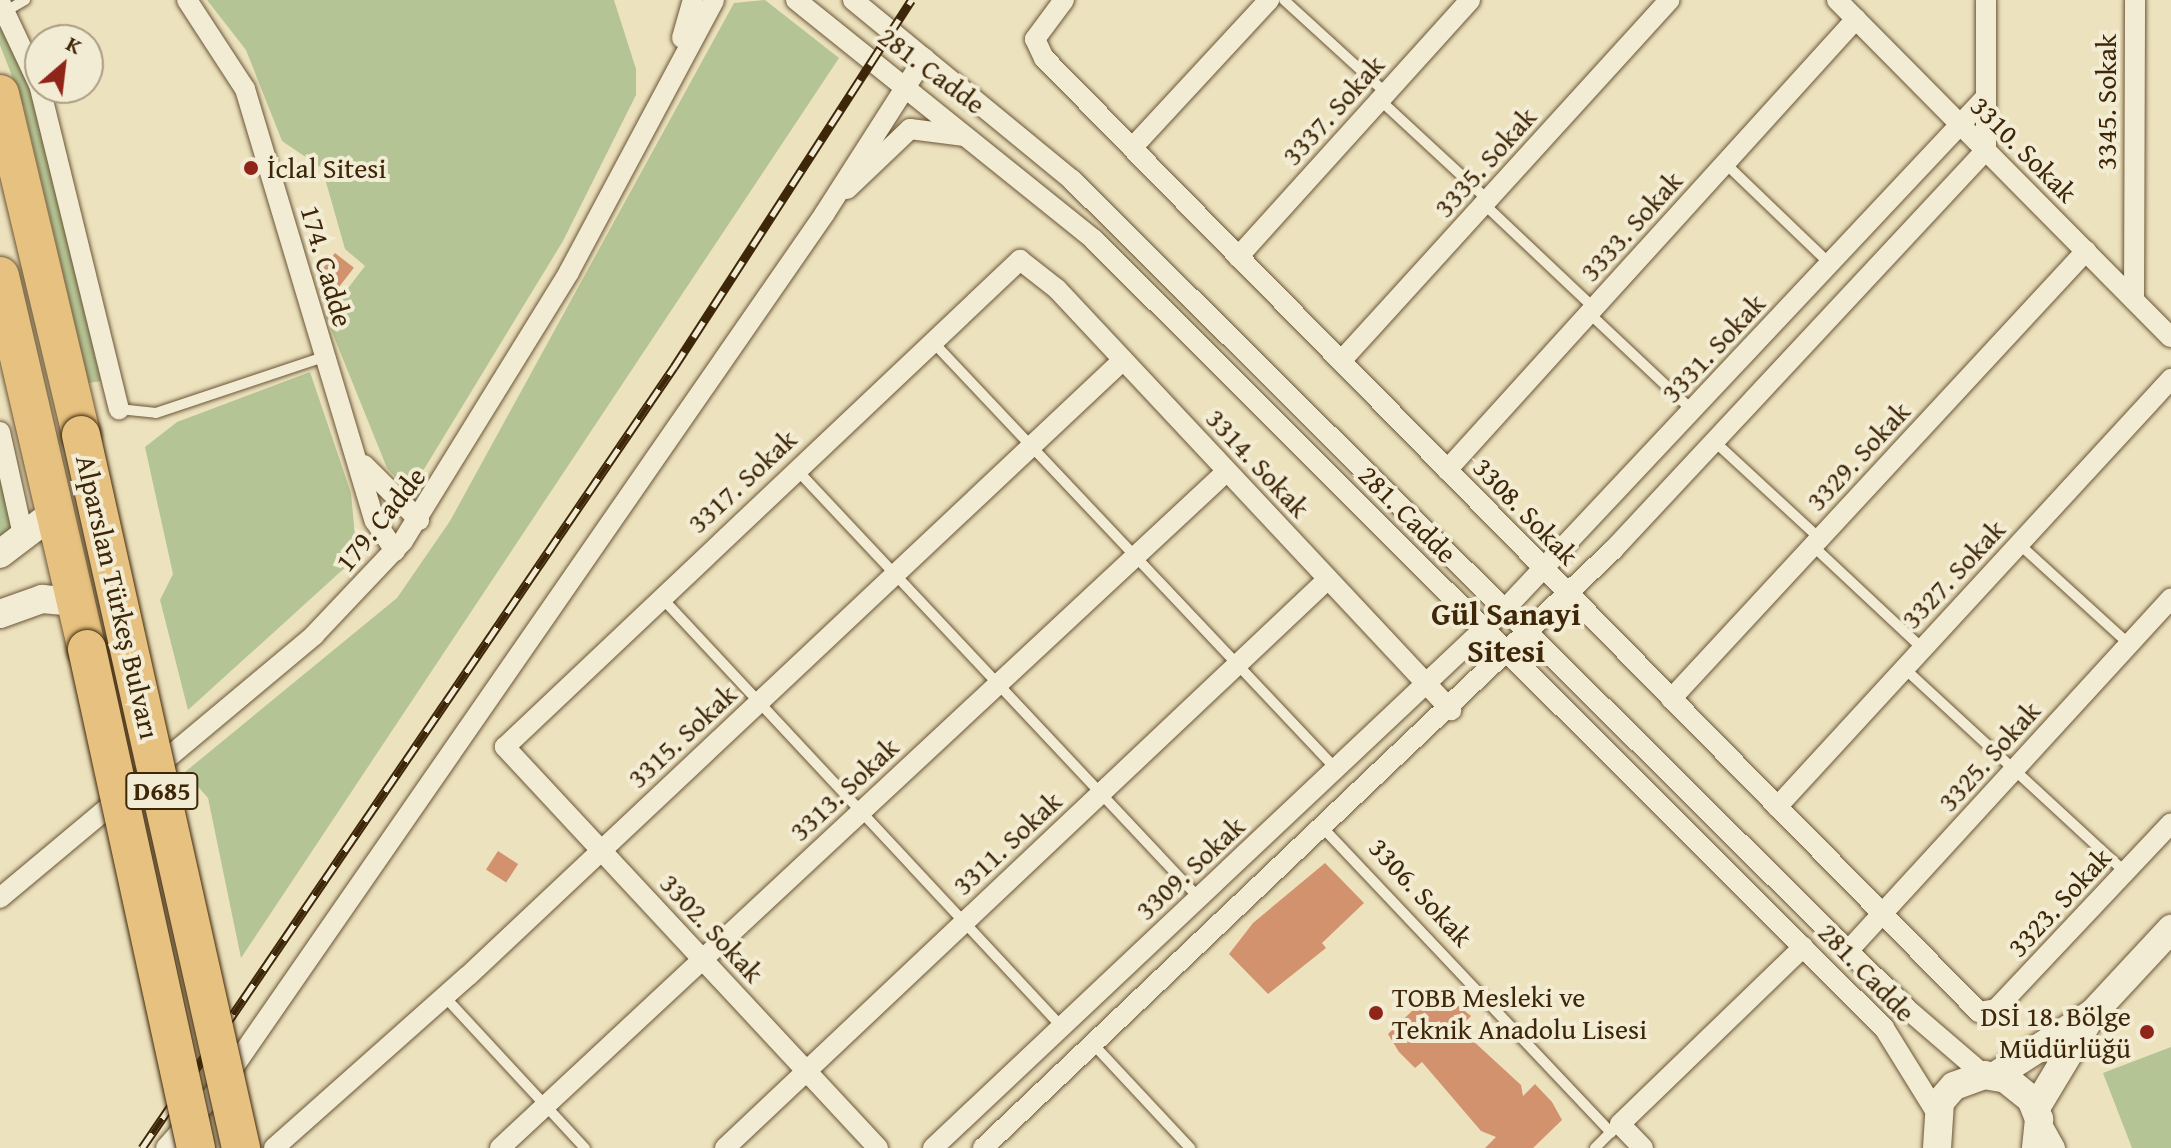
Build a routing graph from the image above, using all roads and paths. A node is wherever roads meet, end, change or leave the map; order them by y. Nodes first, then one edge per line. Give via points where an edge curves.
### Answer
1 (25, 0) edge
2 (187, 0) edge
3 (693, 0) edge
4 (714, 0) edge
5 (796, 0) edge
6 (853, 0) edge
7 (1064, 0) edge
8 (1269, 0) edge
9 (1284, 0) edge
10 (1470, 0) edge
11 (1670, 0) edge
12 (1837, 0) edge
13 (1986, 0) edge
14 (2135, 0) edge
15 (3, 6) edge
16 (1856, 19) junction
17 (24, 52) edge
18 (924, 58) junction
19 (672, 68) junction
20 (905, 86) junction
21 (0, 94) edge
22 (1383, 96) junction
23 (1986, 97) junction
24 (44, 104) edge
25 (1960, 124) junction
26 (978, 140) junction
27 (1132, 148) junction
28 (1986, 150) junction
29 (1725, 163) junction
30 (1486, 202) junction
31 (825, 213) junction
32 (2086, 251) junction
33 (1238, 257) junction
34 (1020, 260) joint
35 (1830, 264) junction
36 (0, 276) edge
37 (2134, 300) junction
38 (1591, 311) junction
39 (2171, 337) edge
40 (932, 341) junction
41 (323, 357) junction
42 (1123, 360) junction
43 (1341, 361) junction
44 (2171, 379) edge
45 (119, 409) joint
46 (1693, 411) junction
47 (0, 432) edge
48 (1714, 441) junction
49 (1031, 446) junction
50 (364, 465) junction
51 (796, 468) junction
52 (1447, 470) junction
53 (1227, 471) junction
54 (55, 512) junction
55 (419, 520) junction
56 (1816, 542) junction
57 (2019, 544) junction
58 (12, 546) edge
59 (395, 551) junction
60 (1135, 556) junction
61 (1544, 570) junction
62 (895, 574) junction
63 (1328, 579) junction
64 (1569, 595) junction
65 (660, 596) junction
66 (2171, 598) edge
67 (76, 602) junction
68 (1505, 609) junction
69 (0, 614) edge
70 (1484, 629) junction
71 (1530, 635) junction
72 (2129, 644) junction
73 (1923, 649) junction
74 (1510, 654) junction
75 (1237, 664) junction
76 (1904, 668) junction
77 (998, 684) junction
78 (1427, 684) junction
79 (1671, 699) junction
80 (759, 702) junction
81 (1451, 710) junction
82 (505, 747) joint
83 (1336, 769) junction
84 (2015, 770) junction
85 (1101, 794) junction
86 (1777, 807) junction
87 (861, 812) junction
88 (2171, 823) edge
89 (1324, 829) junction
90 (602, 850) junction
91 (2125, 872) junction
92 (0, 898) edge
93 (1199, 898) junction
94 (1882, 915) junction
95 (964, 922) junction
96 (2171, 929) edge
97 (1803, 947) junction
98 (1848, 951) junction
99 (703, 959) junction
100 (445, 997) junction
101 (2093, 1013) junction
102 (1985, 1014) joint
103 (1062, 1027) junction
104 (1094, 1045) junction
105 (806, 1071) junction
106 (1990, 1076) junction
107 (546, 1105) junction
108 (2038, 1114) junction
109 (1615, 1128) junction
110 (1933, 1135) edge
111 (294, 1140) edge
112 (166, 1148) edge
113 (196, 1148) edge
114 (241, 1148) edge
115 (274, 1148) edge
116 (500, 1148) edge
117 (585, 1148) edge
118 (725, 1148) edge
119 (878, 1148) edge
120 (933, 1148) edge
121 (983, 1148) edge
122 (1190, 1148) edge
123 (1595, 1148) edge
124 (1643, 1148) edge
125 (2036, 1148) edge
126 (2055, 1148) edge

1 - 15 lane
2 - 41 street, 174. Cadde via 245,89
3 - 19 street
4 - 19 street
5 - 20 street, 281. Cadde
6 - 18 street, 281. Cadde
7 - 27 street, 3308. Sokak via 1035,39 1044,58
8 - 27 street
9 - 22 lane
10 - 22 street, 3337. Sokak
11 - 30 street, 3335. Sokak
12 - 16 street, 3310. Sokak
13 - 23 street
14 - 37 street, 3345. Sokak
15 - 17 street
16 - 25 street, 3310. Sokak
16 - 29 street, 3333. Sokak
18 - 20 street
18 - 68 street, 281. Cadde via 1072,180
19 - 55 street, 179. Cadde via 569,272
20 - 26 street, 281. Cadde
20 - 31 street
21 - 114 highway, Alparslan Türkeş Bulvarı / D685, bridge
22 - 30 lane
22 - 33 street, 3337. Sokak
23 - 25 street, 3331. Sokak
23 - 28 street
24 - 45 street
25 - 28 street, 3310. Sokak
25 - 35 street, 3331. Sokak
26 - 31 street via 910,129
26 - 70 street, 281. Cadde via 1094,240
27 - 33 street, 3308. Sokak
28 - 32 street, 3310. Sokak
28 - 48 street
29 - 35 lane
29 - 38 street, 3333. Sokak
30 - 38 lane
30 - 43 street, 3335. Sokak
31 - 112 street via 219,1088
32 - 37 street, 3310. Sokak
32 - 56 street, 3329. Sokak
33 - 43 street, 3308. Sokak
34 - 40 street, 3317. Sokak
34 - 42 street, 3314. Sokak
35 - 46 street, 3331. Sokak
36 - 54 highway, Alparslan Türkeş Bulvarı / D685
37 - 39 street, 3310. Sokak
38 - 46 lane
38 - 52 street, 3333. Sokak
40 - 49 lane
40 - 51 street, 3317. Sokak
41 - 45 lane via 156,413
41 - 50 street, 174. Cadde
42 - 49 street, 3315. Sokak
42 - 53 street, 3314. Sokak
43 - 52 street, 3308. Sokak
44 - 57 street, 3327. Sokak
46 - 61 street, 3331. Sokak
47 - 58 street
48 - 56 lane
48 - 64 street
49 - 60 lane
49 - 62 street, 3315. Sokak
50 - 55 street
50 - 59 street via 375,521
51 - 62 lane
51 - 65 street, 3317. Sokak
52 - 61 street, 3308. Sokak
53 - 60 street, 3313. Sokak
53 - 63 street, 3314. Sokak
54 - 58 street
54 - 67 highway, Alparslan Türkeş Bulvarı / D685
55 - 59 street, 179. Cadde
56 - 73 lane
56 - 79 street, 3329. Sokak
57 - 72 lane
57 - 73 street, 3327. Sokak
59 - 92 street, 179. Cadde via 314,635
60 - 75 lane
60 - 77 street, 3313. Sokak
61 - 64 street, 3308. Sokak
61 - 68 street, 3331. Sokak
62 - 77 lane
62 - 80 street, 3315. Sokak
63 - 75 street, 3311. Sokak
63 - 78 street, 3314. Sokak
64 - 71 street
64 - 79 street, 3308. Sokak
65 - 80 lane
65 - 82 street, 3317. Sokak
66 - 72 street, 3325. Sokak
67 - 69 street via 42,599
67 - 113 highway, Alparslan Türkeş Bulvarı / D685, bridge
68 - 70 street, 3331. Sokak
68 - 71 street, 281. Cadde
70 - 74 street, 281. Cadde
70 - 78 street, 3309. Sokak
71 - 74 street
71 - 98 street, 281. Cadde
72 - 84 street, 3325. Sokak
73 - 76 street, 3327. Sokak
74 - 81 street
74 - 97 street, 281. Cadde
75 - 83 lane
75 - 85 street, 3311. Sokak
76 - 84 lane
76 - 86 street, 3327. Sokak
77 - 85 lane
77 - 87 street, 3313. Sokak
78 - 81 street, 3314. Sokak
78 - 83 street, 3309. Sokak
79 - 86 street, 3308. Sokak
80 - 87 lane
80 - 90 street, 3315. Sokak
81 - 89 street
82 - 90 street, 3302. Sokak
83 - 93 street, 3309. Sokak
84 - 91 lane
84 - 94 street, 3325. Sokak
85 - 93 lane
85 - 95 street, 3311. Sokak
86 - 94 street, 3308. Sokak
87 - 95 lane
87 - 99 street, 3313. Sokak
88 - 91 street, 3323. Sokak
89 - 104 street
89 - 109 lane, 3306. Sokak
90 - 99 street, 3302. Sokak
90 - 100 street, 3315. Sokak
91 - 102 street, 3323. Sokak
93 - 103 street, 3309. Sokak
94 - 98 street, 3325. Sokak
94 - 102 street, 3308. Sokak
95 - 103 lane
95 - 105 street, 3311. Sokak
96 - 101 street
97 - 109 street
97 - 110 street, 281. Cadde via 1900,1047
98 - 106 street, 281. Cadde
99 - 105 street, 3302. Sokak
99 - 107 street, 3313. Sokak
100 - 107 lane
100 - 111 street, 3315. Sokak
101 - 106 street
101 - 108 street
103 - 120 street, 3309. Sokak
104 - 121 street
104 - 122 lane
105 - 118 street, 3311. Sokak
105 - 119 street, 3302. Sokak
106 - 108 street via 2024,1091
106 - 110 street via 1954,1086
107 - 116 street, 3313. Sokak
107 - 117 lane
108 - 125 street
108 - 126 street
109 - 123 lane
109 - 124 street, 3306. Sokak
111 - 115 street, 3315. Sokak

